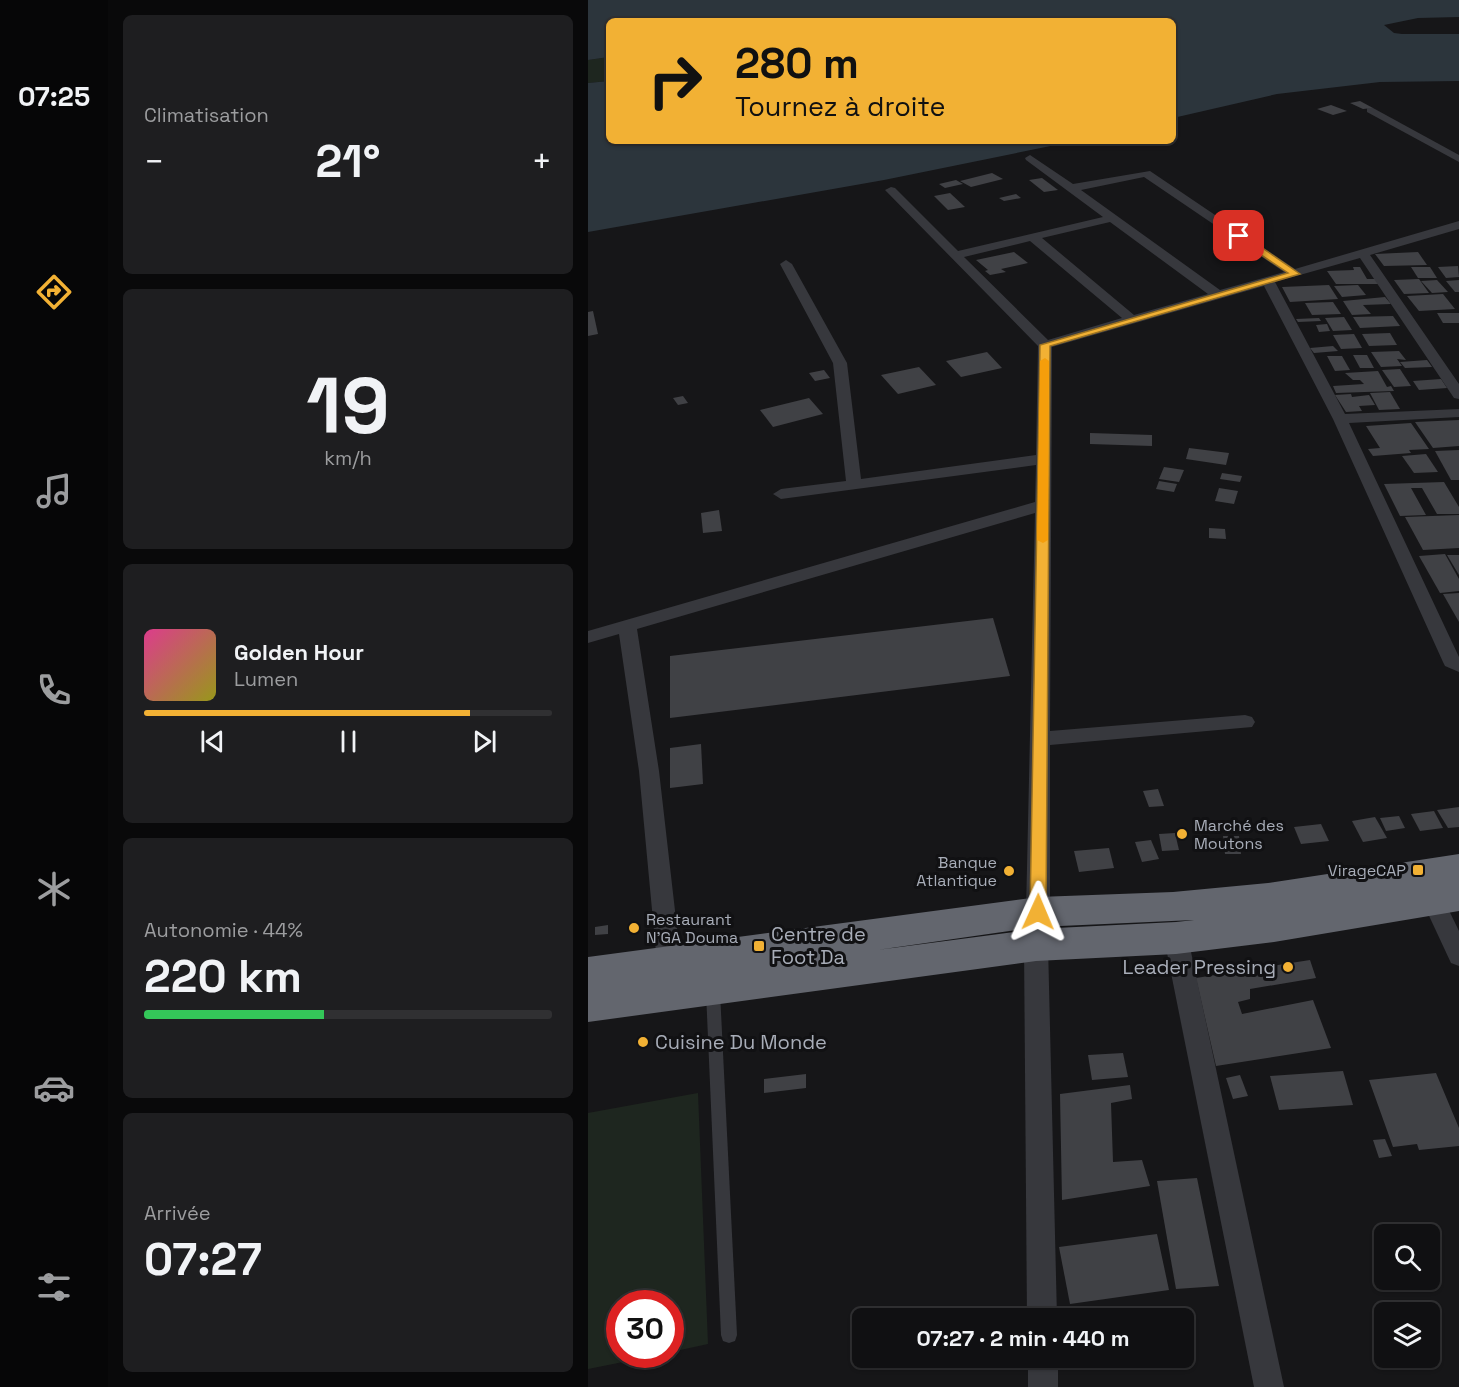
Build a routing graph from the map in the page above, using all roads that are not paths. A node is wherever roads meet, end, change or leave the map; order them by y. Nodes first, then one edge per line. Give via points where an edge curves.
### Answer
1 (1370, 110) dead end
2 (1030, 158) dead end
3 (1459, 159) edge
4 (1072, 188) junction
5 (891, 190) dead end
6 (1113, 218) junction
7 (1459, 225) edge
8 (1033, 237) junction
9 (1363, 253) junction
10 (956, 255) junction
11 (786, 264) dead end
12 (1295, 274) junction
13 (1268, 282) junction
14 (1219, 296) junction
15 (1132, 320) junction
16 (1045, 345) junction
17 (1459, 394) edge
18 (1459, 413) edge
19 (1340, 419) junction
20 (1044, 459) junction
21 (854, 484) junction
22 (781, 494) dead end
23 (1043, 505) junction
24 (627, 626) junction
25 (588, 637) edge
26 (1459, 666) edge
27 (1245, 722) dead end
28 (1040, 739) junction
29 (1459, 868) edge
30 (1437, 890) edge
31 (1037, 928) junction
32 (1176, 938) junction
33 (1459, 956) edge
34 (669, 963) junction
35 (588, 974) edge
36 (712, 988) junction
37 (588, 1005) edge
38 (1042, 1308) edge
39 (729, 1335) dead end
40 (1043, 1368) edge
41 (1043, 1387) edge
42 (1269, 1387) edge

1 - 3 street
2 - 4 street
4 - 6 street
4 - 12 street via 1146,173
5 - 10 street
6 - 8 street
6 - 14 street
7 - 9 street
8 - 10 street
8 - 15 street
9 - 12 street
9 - 17 street
10 - 16 street
11 - 21 street via 840,363
12 - 13 street
13 - 14 street
13 - 19 street
14 - 15 street
15 - 16 street
16 - 20 street
18 - 19 street
19 - 26 street via 1452,662
20 - 21 street
20 - 23 street
21 - 22 street
23 - 24 street
23 - 28 street
24 - 25 street
24 - 34 street via 650,771
27 - 28 street
28 - 31 street
29 - 30 highway
30 - 31 highway via 1173,907
30 - 32 highway via 1274,926
30 - 33 street
31 - 32 highway
31 - 34 highway
31 - 36 highway
31 - 38 street
32 - 42 street
34 - 35 highway
36 - 37 highway
36 - 39 lane
40 - 41 street

